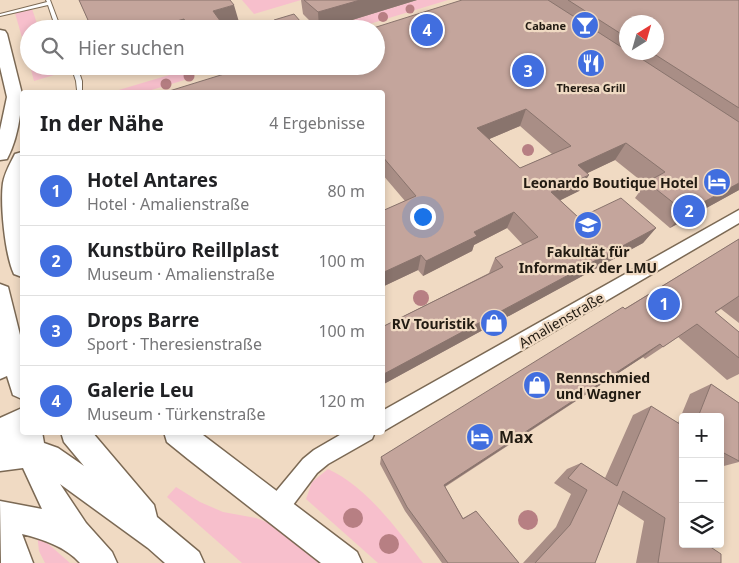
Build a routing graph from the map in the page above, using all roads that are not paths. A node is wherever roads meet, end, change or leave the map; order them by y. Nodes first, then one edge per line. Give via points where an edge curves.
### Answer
1 (48, 1) edge
2 (0, 15) edge
3 (55, 20) edge
4 (0, 34) edge
5 (77, 75) edge
6 (80, 90) dead end
7 (19, 104) edge
8 (1, 149) edge
9 (20, 162) edge
10 (739, 216) edge
11 (20, 257) edge
12 (0, 294) edge
13 (6, 331) junction
14 (0, 367) edge
15 (20, 377) edge
16 (385, 420) edge
17 (20, 422) edge
18 (0, 434) edge
19 (76, 435) edge
20 (181, 435) edge
21 (360, 435) edge
22 (30, 443) edge
23 (0, 457) edge
24 (276, 509) junction
25 (0, 516) edge
26 (159, 536) junction
27 (93, 554) edge
28 (17, 563) edge
29 (188, 563) edge
30 (346, 563) edge

1 - 2 lane
1 - 3 lane
4 - 7 main road
5 - 6 lane
7 - 8 main road
9 - 11 main road via 14,173 10,204
10 - 16 street, Amalienstraße
12 - 13 main road
13 - 14 main road
13 - 15 main road
17 - 18 main road
19 - 26 main road
20 - 24 main road
21 - 24 street via 310,466
22 - 23 main road
22 - 26 main road
22 - 27 main road via 47,493
24 - 30 main road
25 - 27 main road via 40,522 55,528
25 - 28 main road
26 - 29 main road

